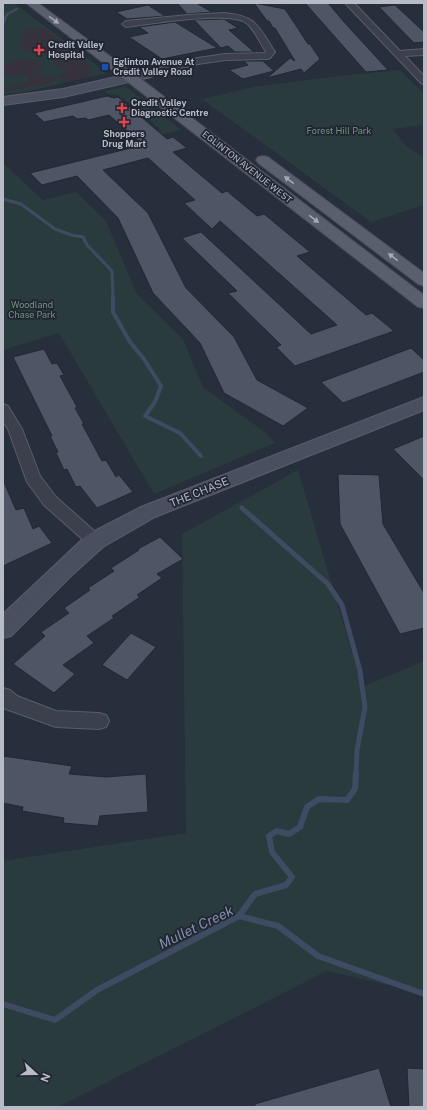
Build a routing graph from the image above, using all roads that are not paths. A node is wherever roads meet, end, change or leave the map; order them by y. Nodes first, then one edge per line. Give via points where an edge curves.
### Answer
1 (30, 3) edge
2 (349, 3) edge
3 (126, 24) dead end
4 (424, 52) edge
5 (398, 54) junction
6 (132, 63) dead end
7 (147, 74) junction
8 (131, 78) junction
9 (424, 81) edge
10 (160, 83) dead end
11 (3, 101) edge
12 (255, 154) dead end
13 (424, 281) edge
14 (424, 304) edge
15 (424, 403) edge
16 (3, 409) edge
17 (96, 541) junction
18 (3, 629) edge
19 (3, 696) edge
20 (99, 721) dead end

1 -> 8 main road, EGLINTON AVENUE WEST
2 - 5 street
3 - 7 street via 202,16 238,17 248,20 271,52 267,56 192,62
4 - 5 street
5 - 9 street
6 - 7 main road
7 - 8 street
7 - 10 main road
8 - 11 street via 63,93
8 -> 14 main road, EGLINTON AVENUE WEST
13 -> 12 main road, EGLINTON AVENUE WEST
15 - 17 street, THE CHASE via 148,512
16 - 17 street via 15,429 33,478 50,501
17 - 18 street, THE CHASE
19 - 20 street via 10,702 56,718

